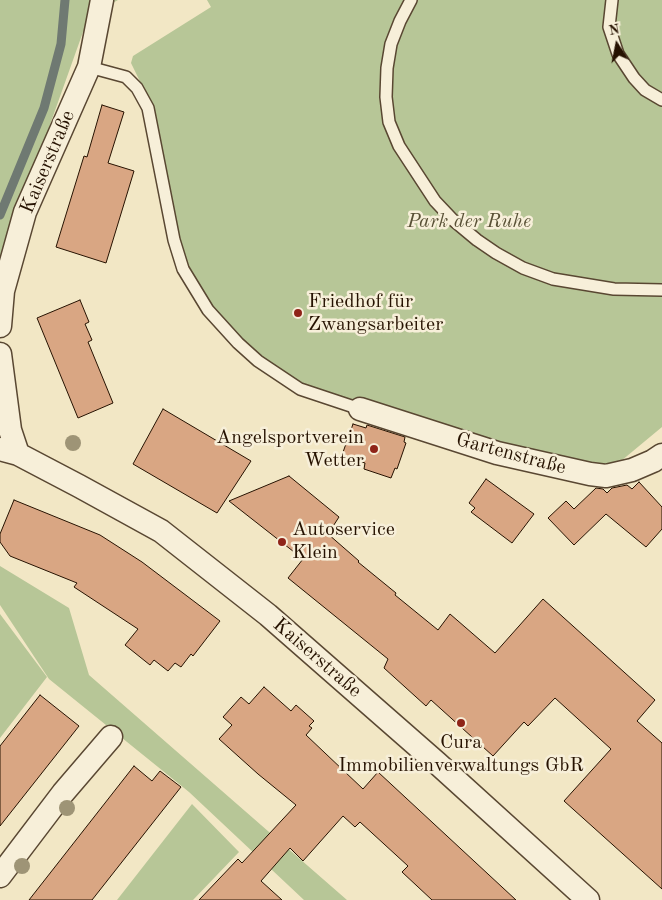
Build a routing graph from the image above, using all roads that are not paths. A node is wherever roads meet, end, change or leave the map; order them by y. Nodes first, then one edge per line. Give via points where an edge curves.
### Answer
1 (102, 0) edge
2 (411, 0) edge
3 (612, 0) edge
4 (89, 67) junction
5 (662, 100) edge
6 (662, 290) edge
7 (0, 326) edge
8 (0, 354) edge
9 (360, 410) joint
10 (3, 412) edge
11 (9, 452) edge
12 (662, 455) edge
13 (111, 737) dead end
14 (0, 876) edge
15 (588, 900) edge

1 - 4 street, Kaiserstraße
2 - 6 lane via 400,21 387,68 389,122 399,146 435,200 477,240 523,268 553,279 614,290
3 - 5 lane via 609,27 618,54 645,90
4 - 7 street, Kaiserstraße via 25,212 3,291
4 - 9 lane via 126,77 137,88 148,108 174,240 183,269 208,310 258,361 293,385
8 - 10 street, Kaiserstraße
9 - 12 street, Gartenstraße via 497,453 590,474 606,476 632,470 654,462
10 - 11 street, Kaiserstraße via 10,430
11 - 15 street, Kaiserstraße via 161,531 208,567 268,615
13 - 14 street via 63,793

